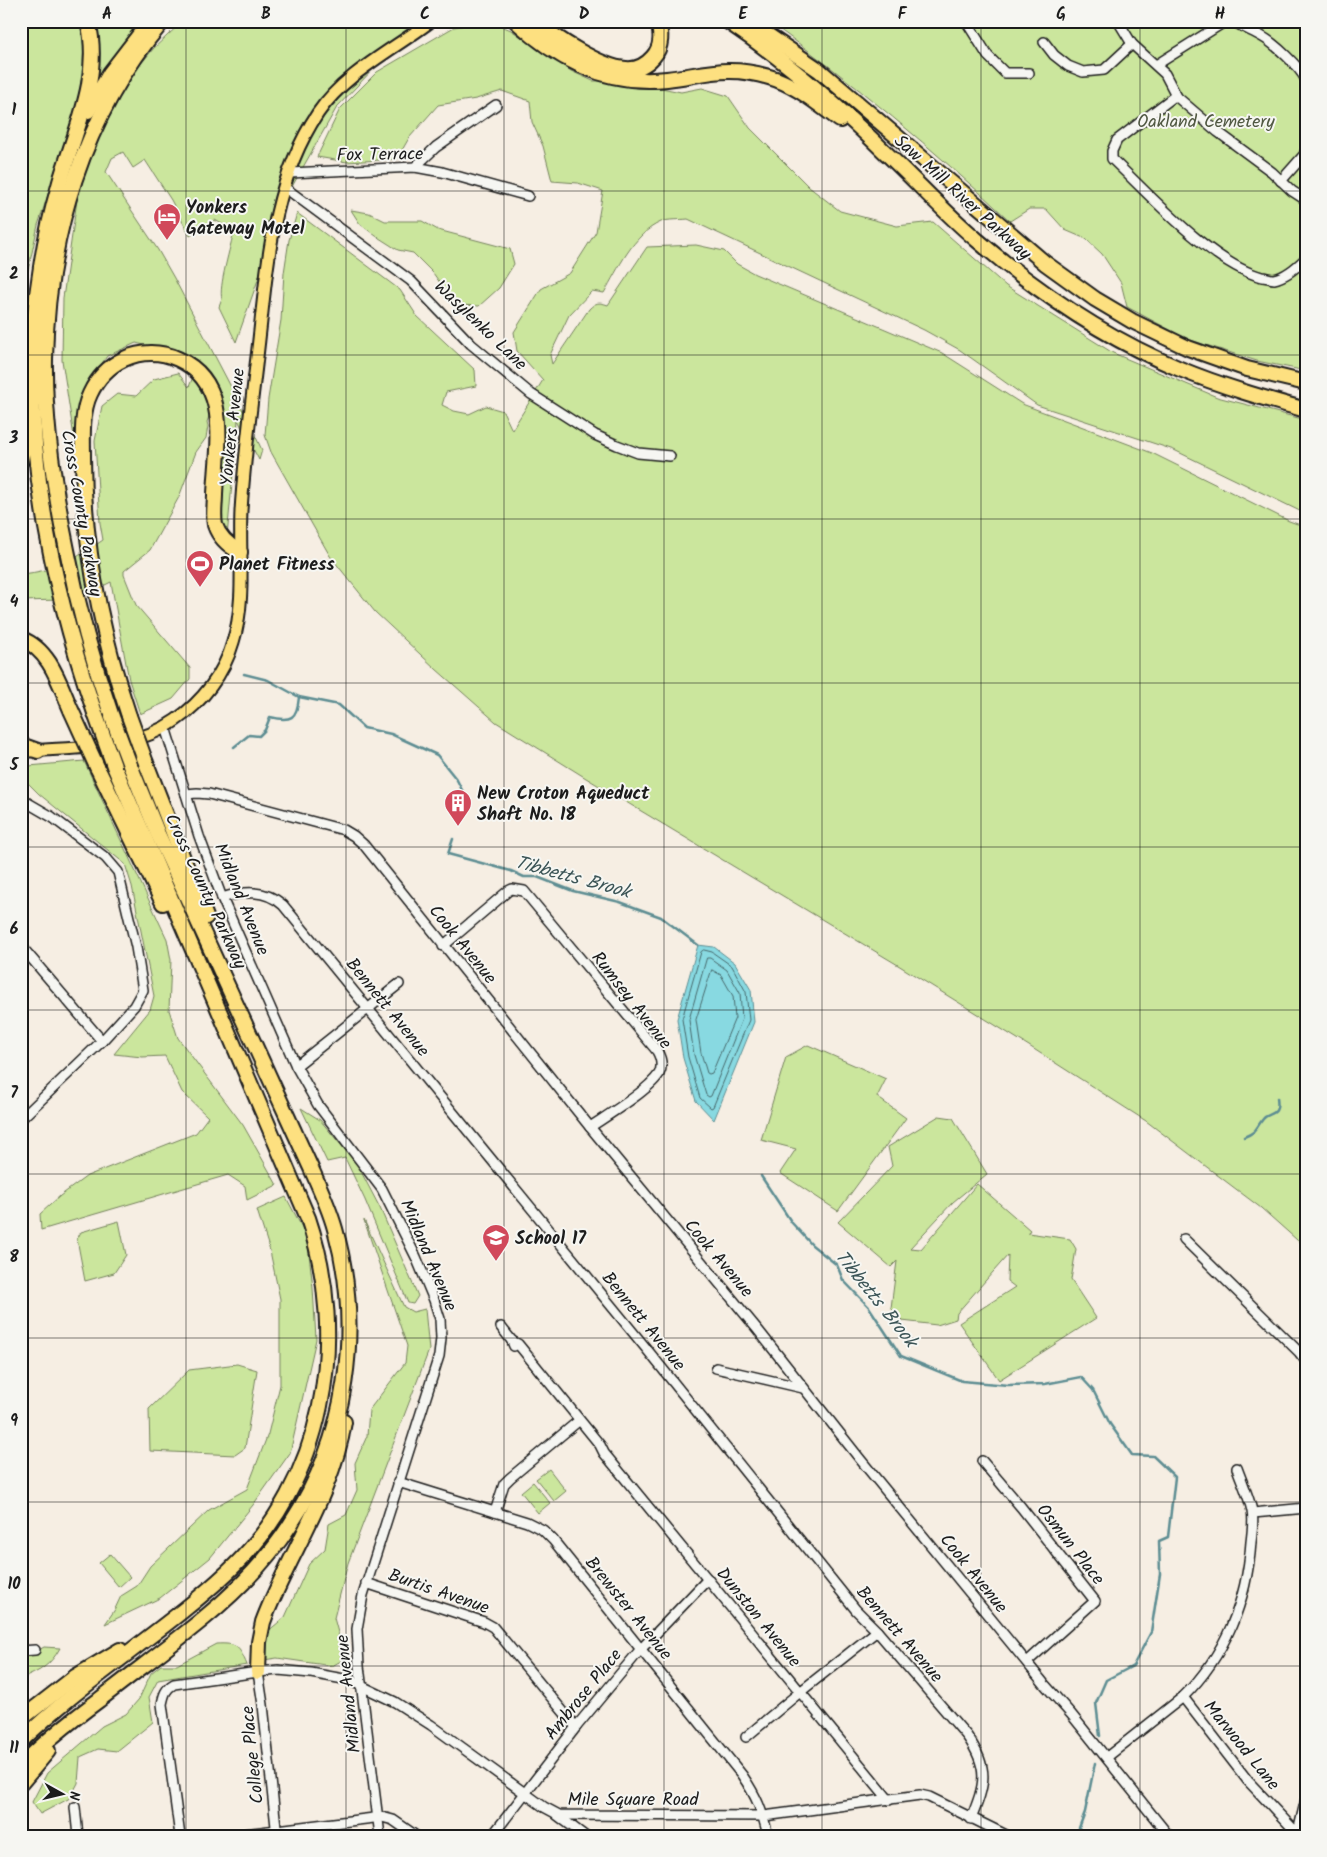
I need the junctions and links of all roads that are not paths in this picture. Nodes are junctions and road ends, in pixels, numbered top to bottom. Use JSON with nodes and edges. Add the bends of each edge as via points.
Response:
{"nodes":[{"id":1,"x":88,"y":21,"type":"edge"},
{"id":2,"x":150,"y":21,"type":"edge"},
{"id":3,"x":164,"y":21,"type":"edge"},
{"id":4,"x":170,"y":21,"type":"edge"},
{"id":5,"x":431,"y":21,"type":"edge"},
{"id":6,"x":516,"y":21,"type":"edge"},
{"id":7,"x":535,"y":21,"type":"edge"},
{"id":8,"x":657,"y":21,"type":"edge"},
{"id":9,"x":727,"y":21,"type":"edge"},
{"id":10,"x":747,"y":21,"type":"edge"},
{"id":11,"x":755,"y":21,"type":"edge"},
{"id":12,"x":966,"y":21,"type":"edge"},
{"id":13,"x":1118,"y":21,"type":"edge"},
{"id":14,"x":1226,"y":21,"type":"edge"},
{"id":15,"x":1233,"y":21,"type":"edge"},
{"id":16,"x":151,"y":36,"type":"junction"},
{"id":17,"x":776,"y":40,"type":"junction"},
{"id":18,"x":1044,"y":42,"type":"dead end"},
{"id":19,"x":1132,"y":44,"type":"junction"},
{"id":20,"x":1156,"y":65,"type":"junction"},
{"id":21,"x":1029,"y":73,"type":"dead end"},
{"id":22,"x":1306,"y":80,"type":"edge"},
{"id":23,"x":1176,"y":96,"type":"junction"},
{"id":24,"x":496,"y":105,"type":"dead end"},
{"id":25,"x":1306,"y":150,"type":"edge"},
{"id":26,"x":69,"y":152,"type":"junction"},
{"id":27,"x":885,"y":152,"type":"junction"},
{"id":28,"x":415,"y":167,"type":"junction"},
{"id":29,"x":290,"y":173,"type":"junction"},
{"id":30,"x":1281,"y":181,"type":"junction"},
{"id":31,"x":284,"y":187,"type":"junction"},
{"id":32,"x":528,"y":196,"type":"dead end"},
{"id":33,"x":1306,"y":200,"type":"edge"},
{"id":34,"x":1306,"y":258,"type":"edge"},
{"id":35,"x":1306,"y":383,"type":"edge"},
{"id":36,"x":32,"y":390,"type":"junction"},
{"id":37,"x":1306,"y":410,"type":"edge"},
{"id":38,"x":670,"y":456,"type":"dead end"},
{"id":39,"x":21,"y":460,"type":"edge"},
{"id":40,"x":240,"y":552,"type":"junction"},
{"id":41,"x":21,"y":639,"type":"edge"},
{"id":42,"x":165,"y":727,"type":"junction"},
{"id":43,"x":21,"y":745,"type":"edge"},
{"id":44,"x":38,"y":751,"type":"junction"},
{"id":45,"x":21,"y":752,"type":"edge"},
{"id":46,"x":186,"y":794,"type":"junction"},
{"id":47,"x":21,"y":799,"type":"edge"},
{"id":48,"x":222,"y":898,"type":"junction"},
{"id":49,"x":443,"y":946,"type":"junction"},
{"id":50,"x":22,"y":949,"type":"edge"},
{"id":51,"x":198,"y":962,"type":"junction"},
{"id":52,"x":399,"y":984,"type":"dead end"},
{"id":53,"x":232,"y":993,"type":"junction"},
{"id":54,"x":368,"y":1009,"type":"junction"},
{"id":55,"x":102,"y":1041,"type":"junction"},
{"id":56,"x":296,"y":1066,"type":"junction"},
{"id":57,"x":21,"y":1119,"type":"edge"},
{"id":58,"x":590,"y":1127,"type":"junction"},
{"id":59,"x":1184,"y":1239,"type":"dead end"},
{"id":60,"x":502,"y":1327,"type":"dead end"},
{"id":61,"x":512,"y":1341,"type":"junction"},
{"id":62,"x":1306,"y":1361,"type":"edge"},
{"id":63,"x":716,"y":1368,"type":"dead end"},
{"id":64,"x":344,"y":1382,"type":"junction"},
{"id":65,"x":804,"y":1388,"type":"junction"},
{"id":66,"x":576,"y":1423,"type":"junction"},
{"id":67,"x":604,"y":1453,"type":"junction"},
{"id":68,"x":982,"y":1461,"type":"dead end"},
{"id":69,"x":1237,"y":1468,"type":"dead end"},
{"id":70,"x":398,"y":1482,"type":"junction"},
{"id":71,"x":1306,"y":1508,"type":"edge"},
{"id":72,"x":495,"y":1512,"type":"junction"},
{"id":73,"x":1252,"y":1513,"type":"junction"},
{"id":74,"x":708,"y":1579,"type":"junction"},
{"id":75,"x":366,"y":1584,"type":"junction"},
{"id":76,"x":166,"y":1623,"type":"junction"},
{"id":77,"x":877,"y":1631,"type":"junction"},
{"id":78,"x":35,"y":1650,"type":"dead end"},
{"id":79,"x":640,"y":1650,"type":"junction"},
{"id":80,"x":21,"y":1651,"type":"edge"},
{"id":81,"x":1027,"y":1662,"type":"junction"},
{"id":82,"x":258,"y":1672,"type":"junction"},
{"id":83,"x":362,"y":1686,"type":"junction"},
{"id":84,"x":800,"y":1692,"type":"junction"},
{"id":85,"x":1183,"y":1697,"type":"junction"},
{"id":86,"x":99,"y":1699,"type":"junction"},
{"id":87,"x":21,"y":1719,"type":"edge"},
{"id":88,"x":576,"y":1727,"type":"junction"},
{"id":89,"x":746,"y":1737,"type":"dead end"},
{"id":90,"x":21,"y":1741,"type":"edge"},
{"id":91,"x":1107,"y":1757,"type":"junction"},
{"id":92,"x":21,"y":1766,"type":"edge"},
{"id":93,"x":21,"y":1783,"type":"edge"},
{"id":94,"x":524,"y":1793,"type":"junction"},
{"id":95,"x":1306,"y":1799,"type":"edge"},
{"id":96,"x":889,"y":1800,"type":"junction"},
{"id":97,"x":75,"y":1807,"type":"dead end"},
{"id":98,"x":554,"y":1813,"type":"junction"},
{"id":99,"x":764,"y":1816,"type":"junction"},
{"id":100,"x":378,"y":1817,"type":"junction"},
{"id":101,"x":971,"y":1819,"type":"junction"},
{"id":102,"x":276,"y":1832,"type":"edge"},
{"id":103,"x":1298,"y":1835,"type":"edge"},
{"id":104,"x":78,"y":1836,"type":"edge"},
{"id":105,"x":180,"y":1836,"type":"edge"},
{"id":106,"x":228,"y":1836,"type":"edge"},
{"id":107,"x":380,"y":1836,"type":"edge"},
{"id":108,"x":416,"y":1836,"type":"edge"},
{"id":109,"x":492,"y":1836,"type":"edge"},
{"id":110,"x":584,"y":1836,"type":"edge"},
{"id":111,"x":768,"y":1836,"type":"edge"},
{"id":112,"x":1008,"y":1836,"type":"edge"},
{"id":113,"x":1169,"y":1836,"type":"edge"}],
"edges":[{"from":1,"to":26,"type":"highway","via":[[92,43],[90,78]]},
{"from":2,"to":26,"type":"highway","via":[[110,73]]},
{"from":3,"to":16,"type":"highway","name":"Cross County Parkway"},
{"from":4,"to":16,"type":"highway"},
{"from":5,"to":29,"type":"main road","name":"Yonkers Avenue","via":[[357,74],[328,100],[311,124]]},
{"from":6,"to":27,"type":"highway","via":[[558,55],[607,75],[656,80],[728,70],[771,77],[797,89]]},
{"from":7,"to":8,"type":"highway","via":[[586,55],[626,69],[643,65],[655,55],[660,40]]},
{"from":9,"to":27,"type":"highway","name":"Saw Mill River Parkway","via":[[808,82]]},
{"from":10,"to":17,"type":"highway","name":"Saw Mill River Parkway"},
{"from":11,"to":17,"type":"highway"},
{"from":12,"to":21,"type":"street","via":[[988,56],[1005,73]]},
{"from":13,"to":19,"type":"street"},
{"from":14,"to":20,"type":"street"},
{"from":15,"to":22,"type":"street","via":[[1263,37],[1285,55]]},
{"from":16,"to":53,"type":"highway","name":"Cross County Parkway","bridge":true,"via":[[134,58],[94,128],[64,214],[50,293],[46,343],[47,410],[62,528],[84,626],[112,717],[158,834]]},
{"from":17,"to":35,"type":"highway","name":"Saw Mill River Parkway","via":[[865,108],[1045,263],[1095,299],[1188,348],[1247,369]]},
{"from":18,"to":19,"type":"street","via":[[1068,66],[1083,72],[1104,70]]},
{"from":19,"to":20,"type":"street"},
{"from":20,"to":23,"type":"street","via":[[1165,74]]},
{"from":23,"to":30,"type":"street"},
{"from":23,"to":34,"type":"street","via":[[1117,140],[1112,159],[1196,238],[1224,259],[1252,274],[1273,279],[1284,275]]},
{"from":24,"to":28,"type":"street","via":[[436,147]]},
{"from":25,"to":30,"type":"street"},
{"from":26,"to":36,"type":"highway","name":"Cross County Parkway","via":[[41,266]]},
{"from":27,"to":37,"type":"highway","name":"Saw Mill River Parkway","via":[[998,258],[1085,320],[1179,369]]},
{"from":28,"to":29,"type":"street","name":"Fox Terrace"},
{"from":28,"to":32,"type":"street","name":"Fox Terrace"},
{"from":29,"to":31,"type":"main road","name":"Yonkers Avenue"},
{"from":30,"to":33,"type":"street"},
{"from":31,"to":38,"type":"street","name":"Wasylenko Lane","via":[[411,281],[471,344],[531,394],[590,432],[617,445],[638,453]]},
{"from":31,"to":40,"type":"main road","name":"Yonkers Avenue","via":[[270,249],[244,475]]},
{"from":36,"to":39,"type":"highway"},
{"from":36,"to":51,"type":"highway","name":"Cross County Parkway","bridge":true,"via":[[38,468],[52,553],[70,629],[114,766]]},
{"from":40,"to":42,"type":"main road","name":"Yonkers Avenue","via":[[237,625],[227,659],[199,700]]},
{"from":40,"to":53,"type":"highway","bridge":true,"via":[[226,542],[215,524],[218,415],[207,382],[192,367],[165,354],[137,355],[113,365],[94,386],[86,404],[83,428],[88,546],[97,600],[129,716],[212,932]]},
{"from":41,"to":51,"type":"highway","bridge":true,"via":[[32,644],[46,659],[162,901]]},
{"from":42,"to":44,"type":"main road","name":"Yonkers Avenue","via":[[120,743]]},
{"from":42,"to":46,"type":"street","name":"Midland Avenue"},
{"from":43,"to":44,"type":"highway"},
{"from":44,"to":45,"type":"main road","name":"Yonkers Avenue"},
{"from":46,"to":48,"type":"street","name":"Midland Avenue"},
{"from":46,"to":49,"type":"street","name":"Cook Avenue","via":[[209,794],[344,830],[364,846]]},
{"from":47,"to":55,"type":"street","via":[[52,817],[106,858],[118,872],[143,990],[134,1006]]},
{"from":48,"to":54,"type":"street","name":"Bennett Avenue","via":[[256,892],[278,901]]},
{"from":48,"to":56,"type":"street","name":"Midland Avenue"},
{"from":49,"to":58,"type":"street","name":"Cook Avenue"},
{"from":49,"to":58,"type":"street","name":"Rumsey Avenue","via":[[512,889],[524,891],[660,1057],[659,1073],[649,1084]]},
{"from":50,"to":55,"type":"street"},
{"from":51,"to":76,"type":"highway","name":"Cross County Parkway","via":[[313,1233],[326,1293],[327,1354],[314,1434],[283,1504],[240,1560]]},
{"from":52,"to":54,"type":"street"},
{"from":53,"to":64,"type":"highway","name":"Cross County Parkway","via":[[335,1228],[348,1301],[349,1335]]},
{"from":54,"to":56,"type":"street"},
{"from":54,"to":77,"type":"street","name":"Bennett Avenue","via":[[856,1610]]},
{"from":55,"to":57,"type":"street"},
{"from":56,"to":70,"type":"street","name":"Midland Avenue","via":[[318,1105],[382,1189],[412,1249],[440,1319],[442,1338],[439,1356]]},
{"from":58,"to":65,"type":"street","name":"Cook Avenue"},
{"from":59,"to":62,"type":"street"},
{"from":60,"to":61,"type":"street","name":"Dunston Avenue"},
{"from":61,"to":66,"type":"street","name":"Dunston Avenue"},
{"from":61,"to":67,"type":"street","name":"Dunston Avenue","via":[[518,1344]]},
{"from":63,"to":65,"type":"street"},
{"from":64,"to":82,"type":"highway","via":[[345,1413],[339,1446],[320,1498],[265,1617],[259,1642]]},
{"from":64,"to":86,"type":"highway","name":"Cross County Parkway","via":[[333,1434],[319,1470],[298,1514],[275,1546],[204,1618]]},
{"from":65,"to":81,"type":"street","name":"Cook Avenue"},
{"from":66,"to":67,"type":"street","name":"Dunston Avenue"},
{"from":66,"to":72,"type":"street","via":[[504,1484]]},
{"from":67,"to":74,"type":"street","name":"Dunston Avenue"},
{"from":68,"to":81,"type":"street","name":"Osmun Place","via":[[1095,1601]]},
{"from":69,"to":73,"type":"street"},
{"from":70,"to":72,"type":"street","name":"Brewster Avenue"},
{"from":70,"to":75,"type":"street","name":"Midland Avenue"},
{"from":71,"to":73,"type":"street"},
{"from":72,"to":79,"type":"street","name":"Brewster Avenue","via":[[537,1526],[548,1535]]},
{"from":73,"to":85,"type":"street","via":[[1249,1566],[1230,1633],[1209,1667]]},
{"from":74,"to":79,"type":"street","name":"Ambrose Place"},
{"from":74,"to":84,"type":"street","name":"Dunston Avenue"},
{"from":75,"to":83,"type":"street","name":"Midland Avenue","via":[[357,1629]]},
{"from":75,"to":88,"type":"street","name":"Burtis Avenue","via":[[494,1627]]},
{"from":76,"to":87,"type":"highway","via":[[75,1677]]},
{"from":76,"to":90,"type":"highway","via":[[55,1710]]},
{"from":77,"to":84,"type":"street"},
{"from":77,"to":101,"type":"street","name":"Bennett Avenue","via":[[977,1751],[984,1782]]},
{"from":78,"to":80,"type":"street"},
{"from":79,"to":88,"type":"street","name":"Ambrose Place"},
{"from":79,"to":99,"type":"street","name":"Brewster Avenue","via":[[742,1775],[757,1797]]},
{"from":81,"to":91,"type":"street","name":"Cook Avenue"},
{"from":82,"to":83,"type":"street","name":"Mile Square Road","via":[[290,1670],[349,1680]]},
{"from":82,"to":102,"type":"street","name":"College Place"},
{"from":82,"to":105,"type":"street","name":"Mile Square Road","via":[[174,1684],[164,1693],[162,1704]]},
{"from":83,"to":94,"type":"street","name":"Mile Square Road","via":[[431,1725]]},
{"from":83,"to":100,"type":"street","name":"Midland Avenue"},
{"from":84,"to":89,"type":"street"},
{"from":84,"to":96,"type":"street","name":"Dunston Avenue"},
{"from":85,"to":91,"type":"street"},
{"from":85,"to":103,"type":"street","name":"Marwood Lane","via":[[1248,1781]]},
{"from":86,"to":92,"type":"highway","via":[[53,1735]]},
{"from":86,"to":93,"type":"highway"},
{"from":88,"to":94,"type":"street","name":"Ambrose Place"},
{"from":91,"to":113,"type":"street","name":"Cook Avenue"},
{"from":94,"to":98,"type":"street","name":"Mile Square Road"},
{"from":94,"to":109,"type":"street","name":"Ambrose Place"},
{"from":95,"to":103,"type":"street"},
{"from":96,"to":99,"type":"street","name":"Mile Square Road"},
{"from":96,"to":101,"type":"street","name":"Mile Square Road","via":[[906,1796],[929,1797]]},
{"from":97,"to":104,"type":"street"},
{"from":98,"to":99,"type":"street","name":"Mile Square Road"},
{"from":98,"to":110,"type":"street"},
{"from":99,"to":111,"type":"street","name":"Brewster Avenue"},
{"from":100,"to":102,"type":"street"},
{"from":100,"to":107,"type":"street","name":"Midland Avenue"},
{"from":100,"to":108,"type":"street","via":[[393,1820]]},
{"from":101,"to":112,"type":"street","name":"Mile Square Road"},
{"from":102,"to":106,"type":"street"}]}
